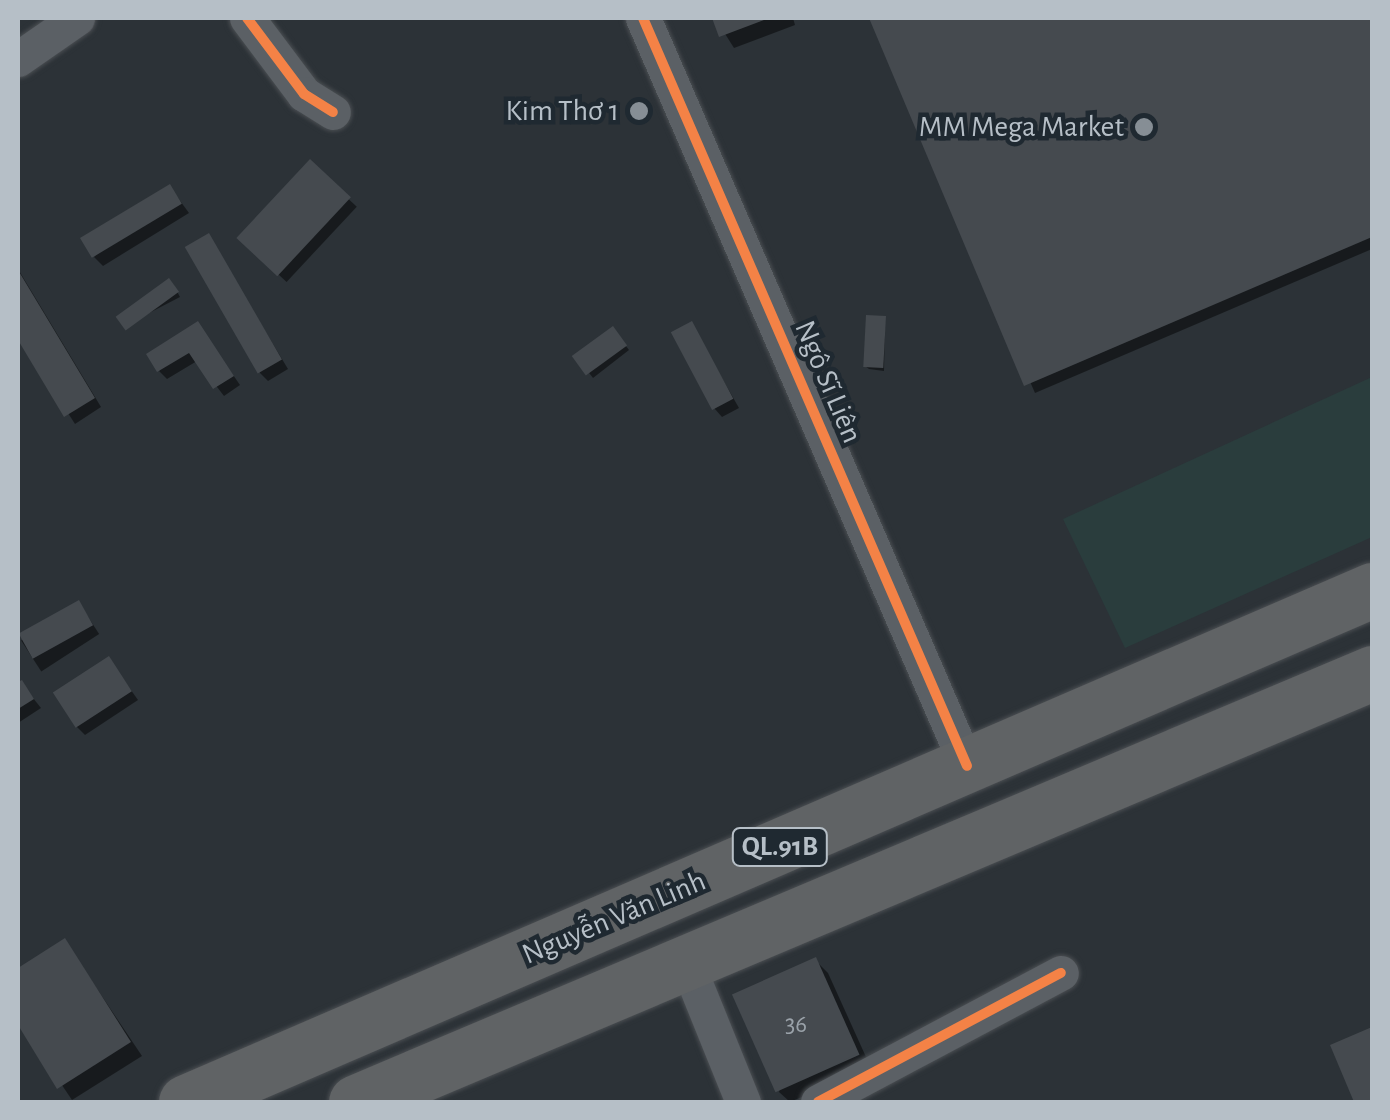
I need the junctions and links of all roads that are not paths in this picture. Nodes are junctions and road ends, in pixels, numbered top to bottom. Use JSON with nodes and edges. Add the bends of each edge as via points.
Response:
{"nodes":[{"id":1,"x":77,"y":18,"type":"edge"},
{"id":2,"x":247,"y":18,"type":"edge"},
{"id":3,"x":643,"y":18,"type":"edge"},
{"id":4,"x":18,"y":58,"type":"edge"},
{"id":5,"x":333,"y":112,"type":"dead end"},
{"id":6,"x":1372,"y":590,"type":"edge"},
{"id":7,"x":1372,"y":673,"type":"edge"},
{"id":8,"x":967,"y":766,"type":"junction"},
{"id":9,"x":997,"y":834,"type":"junction"},
{"id":10,"x":688,"y":966,"type":"junction"},
{"id":11,"x":1060,"y":973,"type":"dead end"},
{"id":12,"x":186,"y":1102,"type":"edge"},
{"id":13,"x":356,"y":1102,"type":"edge"},
{"id":14,"x":743,"y":1102,"type":"edge"},
{"id":15,"x":818,"y":1102,"type":"edge"}],
"edges":[{"from":1,"to":4,"type":"street"},
{"from":2,"to":5,"type":"street","via":[[304,94]]},
{"from":3,"to":8,"type":"street","name":"Ngô Sĩ Liên"},
{"from":6,"to":8,"type":"highway","name":"Nguyễn Văn Linh","number":"QL.91B"},
{"from":7,"to":9,"type":"highway","number":"QL.91B"},
{"from":8,"to":9,"type":"highway"},
{"from":8,"to":12,"type":"highway","name":"Nguyễn Văn Linh","number":"QL.91B"},
{"from":9,"to":10,"type":"highway","number":"QL.91B"},
{"from":10,"to":13,"type":"highway","number":"QL.91B"},
{"from":10,"to":14,"type":"street"},
{"from":11,"to":15,"type":"street"}]}
